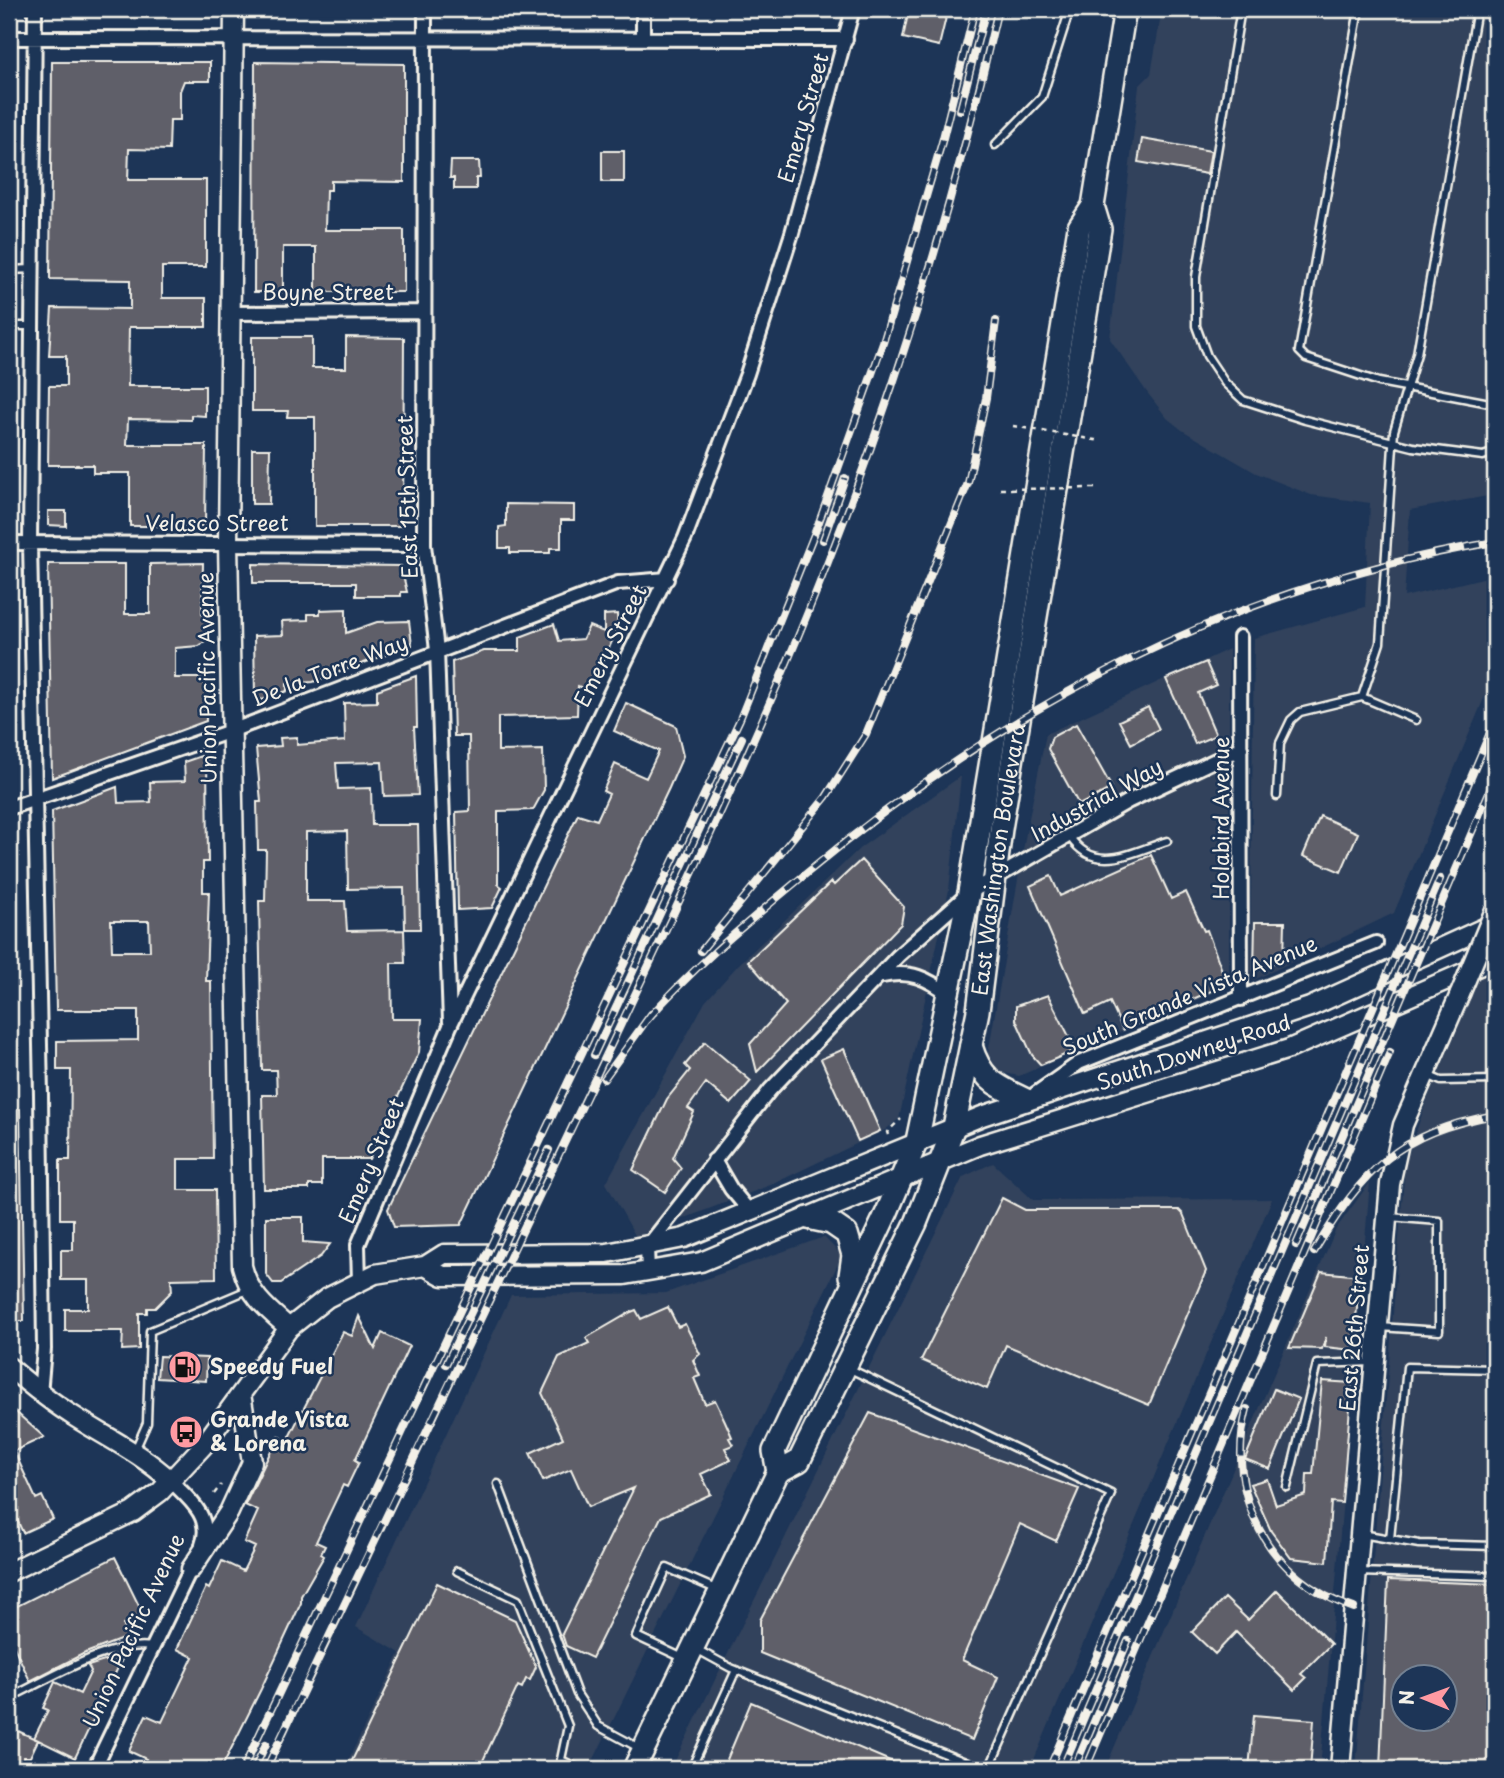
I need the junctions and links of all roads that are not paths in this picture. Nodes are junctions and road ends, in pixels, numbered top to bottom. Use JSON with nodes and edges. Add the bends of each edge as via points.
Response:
{"nodes":[{"id":1,"x":35,"y":9,"type":"edge"},
{"id":2,"x":234,"y":9,"type":"edge"},
{"id":3,"x":425,"y":9,"type":"edge"},
{"id":4,"x":643,"y":9,"type":"edge"},
{"id":5,"x":853,"y":9,"type":"edge"},
{"id":6,"x":1070,"y":9,"type":"edge"},
{"id":7,"x":1125,"y":9,"type":"edge"},
{"id":8,"x":1241,"y":9,"type":"edge"},
{"id":9,"x":1359,"y":9,"type":"edge"},
{"id":10,"x":1477,"y":9,"type":"edge"},
{"id":11,"x":9,"y":38,"type":"edge"},
{"id":12,"x":425,"y":38,"type":"junction"},
{"id":13,"x":643,"y":38,"type":"junction"},
{"id":14,"x":35,"y":39,"type":"junction"},
{"id":15,"x":846,"y":39,"type":"junction"},
{"id":16,"x":234,"y":40,"type":"junction"},
{"id":17,"x":995,"y":145,"type":"dead end"},
{"id":18,"x":1093,"y":206,"type":"junction"},
{"id":19,"x":9,"y":270,"type":"edge"},
{"id":20,"x":33,"y":270,"type":"junction"},
{"id":21,"x":424,"y":312,"type":"junction"},
{"id":22,"x":232,"y":313,"type":"junction"},
{"id":23,"x":9,"y":326,"type":"edge"},
{"id":24,"x":32,"y":326,"type":"junction"},
{"id":25,"x":1407,"y":388,"type":"junction"},
{"id":26,"x":1495,"y":404,"type":"edge"},
{"id":27,"x":1393,"y":442,"type":"junction"},
{"id":28,"x":1495,"y":452,"type":"edge"},
{"id":29,"x":9,"y":543,"type":"edge"},
{"id":30,"x":30,"y":543,"type":"junction"},
{"id":31,"x":228,"y":543,"type":"junction"},
{"id":32,"x":424,"y":545,"type":"junction"},
{"id":33,"x":667,"y":579,"type":"junction"},
{"id":34,"x":1240,"y":637,"type":"dead end"},
{"id":35,"x":437,"y":650,"type":"junction"},
{"id":36,"x":1362,"y":697,"type":"junction"},
{"id":37,"x":1416,"y":720,"type":"dead end"},
{"id":38,"x":231,"y":731,"type":"junction"},
{"id":39,"x":1241,"y":748,"type":"junction"},
{"id":40,"x":1277,"y":796,"type":"dead end"},
{"id":41,"x":35,"y":798,"type":"junction"},
{"id":42,"x":9,"y":808,"type":"edge"},
{"id":43,"x":1070,"y":837,"type":"junction"},
{"id":44,"x":1167,"y":841,"type":"dead end"},
{"id":45,"x":994,"y":880,"type":"junction"},
{"id":46,"x":969,"y":893,"type":"junction"},
{"id":47,"x":1495,"y":910,"type":"edge"},
{"id":48,"x":1495,"y":923,"type":"edge"},
{"id":49,"x":1376,"y":943,"type":"dead end"},
{"id":50,"x":1495,"y":959,"type":"edge"},
{"id":51,"x":882,"y":976,"type":"junction"},
{"id":52,"x":950,"y":995,"type":"junction"},
{"id":53,"x":1241,"y":999,"type":"junction"},
{"id":54,"x":450,"y":1026,"type":"junction"},
{"id":55,"x":971,"y":1045,"type":"junction"},
{"id":56,"x":1425,"y":1074,"type":"junction"},
{"id":57,"x":1495,"y":1080,"type":"edge"},
{"id":58,"x":1026,"y":1100,"type":"junction"},
{"id":59,"x":954,"y":1127,"type":"junction"},
{"id":60,"x":917,"y":1141,"type":"junction"},
{"id":61,"x":714,"y":1160,"type":"junction"},
{"id":62,"x":942,"y":1161,"type":"junction"},
{"id":63,"x":902,"y":1177,"type":"junction"},
{"id":64,"x":751,"y":1213,"type":"junction"},
{"id":65,"x":1387,"y":1217,"type":"junction"},
{"id":66,"x":808,"y":1218,"type":"junction"},
{"id":67,"x":647,"y":1247,"type":"junction"},
{"id":68,"x":425,"y":1266,"type":"junction"},
{"id":69,"x":648,"y":1272,"type":"junction"},
{"id":70,"x":359,"y":1280,"type":"junction"},
{"id":71,"x":250,"y":1289,"type":"junction"},
{"id":72,"x":847,"y":1296,"type":"junction"},
{"id":73,"x":1378,"y":1326,"type":"junction"},
{"id":74,"x":289,"y":1328,"type":"junction"},
{"id":75,"x":1375,"y":1362,"type":"junction"},
{"id":76,"x":9,"y":1367,"type":"edge"},
{"id":77,"x":845,"y":1367,"type":"junction"},
{"id":78,"x":1495,"y":1369,"type":"edge"},
{"id":79,"x":40,"y":1394,"type":"junction"},
{"id":80,"x":241,"y":1394,"type":"junction"},
{"id":81,"x":134,"y":1452,"type":"junction"},
{"id":82,"x":778,"y":1472,"type":"junction"},
{"id":83,"x":171,"y":1481,"type":"junction"},
{"id":84,"x":498,"y":1484,"type":"dead end"},
{"id":85,"x":1287,"y":1487,"type":"dead end"},
{"id":86,"x":1360,"y":1534,"type":"junction"},
{"id":87,"x":1390,"y":1539,"type":"junction"},
{"id":88,"x":1495,"y":1546,"type":"edge"},
{"id":89,"x":191,"y":1569,"type":"junction"},
{"id":90,"x":457,"y":1571,"type":"dead end"},
{"id":91,"x":9,"y":1572,"type":"edge"},
{"id":92,"x":1357,"y":1572,"type":"junction"},
{"id":93,"x":1495,"y":1576,"type":"edge"},
{"id":94,"x":720,"y":1590,"type":"junction"},
{"id":95,"x":152,"y":1647,"type":"junction"},
{"id":96,"x":690,"y":1654,"type":"junction"},
{"id":97,"x":736,"y":1670,"type":"junction"},
{"id":98,"x":9,"y":1698,"type":"edge"},
{"id":99,"x":638,"y":1760,"type":"edge"},
{"id":100,"x":563,"y":1761,"type":"junction"},
{"id":101,"x":94,"y":1769,"type":"edge"},
{"id":102,"x":559,"y":1769,"type":"edge"},
{"id":103,"x":580,"y":1769,"type":"edge"},
{"id":104,"x":691,"y":1769,"type":"edge"},
{"id":105,"x":983,"y":1769,"type":"edge"},
{"id":106,"x":989,"y":1769,"type":"edge"},
{"id":107,"x":1340,"y":1769,"type":"edge"}],
"edges":[{"from":1,"to":14,"type":"street"},
{"from":2,"to":16,"type":"main road","name":"Union Pacific Avenue"},
{"from":3,"to":12,"type":"street","name":"East 15th Street"},
{"from":4,"to":13,"type":"street"},
{"from":5,"to":15,"type":"street","name":"Emery Street"},
{"from":6,"to":17,"type":"lane","via":[[1042,97]]},
{"from":7,"to":18,"type":"main road","name":"East Washington Boulevard"},
{"from":8,"to":27,"type":"lane","via":[[1196,277],[1196,326],[1224,383],[1243,400]]},
{"from":9,"to":25,"type":"lane","via":[[1299,348],[1306,358]]},
{"from":10,"to":25,"type":"lane","via":[[1417,354]]},
{"from":11,"to":14,"type":"street"},
{"from":12,"to":13,"type":"street"},
{"from":12,"to":16,"type":"street"},
{"from":12,"to":21,"type":"street","name":"East 15th Street"},
{"from":13,"to":15,"type":"street"},
{"from":14,"to":16,"type":"street"},
{"from":14,"to":20,"type":"street"},
{"from":15,"to":33,"type":"street","name":"Emery Street","via":[[747,374]]},
{"from":16,"to":22,"type":"main road","name":"Union Pacific Avenue"},
{"from":18,"to":45,"type":"main road","name":"East Washington Boulevard","via":[[1100,229]]},
{"from":18,"to":46,"type":"main road","name":"East Washington Boulevard","via":[[1079,226]]},
{"from":19,"to":20,"type":"lane"},
{"from":20,"to":24,"type":"street"},
{"from":21,"to":22,"type":"street","name":"Boyne Street"},
{"from":21,"to":32,"type":"street","name":"East 15th Street"},
{"from":22,"to":31,"type":"main road","name":"Union Pacific Avenue"},
{"from":23,"to":24,"type":"lane"},
{"from":24,"to":30,"type":"street"},
{"from":25,"to":26,"type":"lane"},
{"from":25,"to":27,"type":"lane"},
{"from":27,"to":28,"type":"lane","via":[[1483,456]]},
{"from":27,"to":36,"type":"lane","via":[[1380,643]]},
{"from":29,"to":30,"type":"street","name":"Velasco Street"},
{"from":30,"to":31,"type":"street","name":"Velasco Street"},
{"from":30,"to":41,"type":"street"},
{"from":31,"to":32,"type":"street","name":"Velasco Street"},
{"from":31,"to":38,"type":"main road","name":"Union Pacific Avenue"},
{"from":32,"to":35,"type":"street","name":"East 15th Street"},
{"from":33,"to":35,"type":"street","name":"De la Torre Way","via":[[618,583]]},
{"from":33,"to":54,"type":"street","name":"Emery Street"},
{"from":34,"to":39,"type":"street","name":"Holabird Avenue"},
{"from":35,"to":38,"type":"street","name":"De la Torre Way"},
{"from":35,"to":54,"type":"street","name":"East 15th Street"},
{"from":36,"to":37,"type":"lane"},
{"from":36,"to":40,"type":"lane","via":[[1300,712],[1291,720],[1278,755]]},
{"from":38,"to":41,"type":"street","name":"De la Torre Way"},
{"from":38,"to":71,"type":"main road","name":"Union Pacific Avenue","via":[[242,1266]]},
{"from":39,"to":43,"type":"street","name":"Industrial Way","via":[[1129,801]]},
{"from":39,"to":53,"type":"street","name":"Holabird Avenue"},
{"from":41,"to":42,"type":"street","name":"De la Torre Way"},
{"from":41,"to":79,"type":"street","via":[[44,1336]]},
{"from":43,"to":44,"type":"lane","via":[[1079,850],[1100,859]]},
{"from":43,"to":45,"type":"street","name":"Industrial Way"},
{"from":45,"to":46,"type":"street","name":"Industrial Way"},
{"from":45,"to":55,"type":"main road","name":"East Washington Boulevard"},
{"from":46,"to":51,"type":"street","name":"Industrial Way"},
{"from":46,"to":52,"type":"main road","name":"East Washington Boulevard"},
{"from":47,"to":56,"type":"main road","name":"East 26th Street","bridge":true},
{"from":48,"to":58,"type":"main road","name":"South Downey Road","via":[[1311,1007]]},
{"from":49,"to":53,"type":"street","name":"South Grande Vista Avenue"},
{"from":50,"to":62,"type":"main road","name":"South Downey Road","via":[[1289,1049],[1073,1115]]},
{"from":51,"to":52,"type":"street","via":[[912,973]]},
{"from":51,"to":61,"type":"street","name":"Industrial Way","via":[[837,1017]]},
{"from":52,"to":60,"type":"main road","name":"East Washington Boulevard"},
{"from":53,"to":58,"type":"street","name":"South Grande Vista Avenue","via":[[1079,1063]]},
{"from":54,"to":70,"type":"street","name":"Emery Street","via":[[358,1245]]},
{"from":55,"to":58,"type":"main road","via":[[988,1080]]},
{"from":55,"to":59,"type":"main road","name":"East Washington Boulevard"},
{"from":56,"to":57,"type":"lane","via":[[1440,1081]]},
{"from":56,"to":65,"type":"main road","name":"East 26th Street","via":[[1395,1151]]},
{"from":58,"to":59,"type":"main road","name":"South Downey Road"},
{"from":59,"to":60,"type":"main road","name":"South Downey Road"},
{"from":59,"to":62,"type":"main road","name":"East Washington Boulevard"},
{"from":60,"to":63,"type":"main road","name":"East Washington Boulevard"},
{"from":60,"to":64,"type":"main road"},
{"from":61,"to":64,"type":"street"},
{"from":61,"to":67,"type":"street","name":"Industrial Way"},
{"from":62,"to":63,"type":"main road","name":"South Downey Road"},
{"from":62,"to":77,"type":"main road","name":"East Washington Boulevard"},
{"from":63,"to":66,"type":"main road"},
{"from":63,"to":72,"type":"main road","name":"East Washington Boulevard"},
{"from":64,"to":67,"type":"main road"},
{"from":65,"to":73,"type":"main road","name":"East 26th Street"},
{"from":65,"to":73,"type":"lane","via":[[1439,1221],[1438,1331]]},
{"from":66,"to":69,"type":"main road","via":[[701,1262]]},
{"from":66,"to":72,"type":"main road","via":[[831,1223],[848,1234],[853,1255]]},
{"from":67,"to":68,"type":"main road","via":[[607,1253],[444,1254]]},
{"from":67,"to":69,"type":"street"},
{"from":68,"to":69,"type":"main road","via":[[443,1276]]},
{"from":68,"to":70,"type":"main road"},
{"from":70,"to":74,"type":"main road"},
{"from":71,"to":74,"type":"main road","name":"Union Pacific Avenue"},
{"from":71,"to":81,"type":"lane","via":[[150,1331],[147,1423]]},
{"from":72,"to":82,"type":"main road","name":"East Washington Boulevard","via":[[774,1451]]},
{"from":73,"to":75,"type":"main road","name":"East 26th Street"},
{"from":74,"to":80,"type":"main road"},
{"from":75,"to":85,"type":"lane","via":[[1317,1364]]},
{"from":75,"to":86,"type":"main road","name":"East 26th Street"},
{"from":76,"to":79,"type":"main road"},
{"from":77,"to":82,"type":"main road","name":"East Washington Boulevard","via":[[799,1461]]},
{"from":77,"to":106,"type":"lane","via":[[1111,1494]]},
{"from":78,"to":87,"type":"lane","via":[[1411,1366],[1405,1371]]},
{"from":79,"to":81,"type":"main road"},
{"from":80,"to":83,"type":"main road"},
{"from":80,"to":89,"type":"main road","via":[[252,1462],[229,1512]]},
{"from":81,"to":83,"type":"main road"},
{"from":82,"to":94,"type":"main road","name":"East Washington Boulevard"},
{"from":83,"to":89,"type":"street","name":"Union Pacific Avenue","via":[[206,1525]]},
{"from":83,"to":91,"type":"main road","via":[[133,1512]]},
{"from":84,"to":99,"type":"lane","via":[[577,1694],[598,1726]]},
{"from":86,"to":87,"type":"lane"},
{"from":86,"to":92,"type":"main road","name":"East 26th Street"},
{"from":87,"to":88,"type":"lane"},
{"from":89,"to":95,"type":"street","name":"Union Pacific Avenue"},
{"from":90,"to":100,"type":"lane","via":[[518,1600],[568,1726]]},
{"from":92,"to":93,"type":"lane"},
{"from":92,"to":107,"type":"main road","name":"East 26th Street"},
{"from":94,"to":96,"type":"main road","name":"East Washington Boulevard"},
{"from":94,"to":96,"type":"lane","via":[[667,1568],[636,1636]]},
{"from":95,"to":98,"type":"lane","via":[[139,1644],[115,1649]]},
{"from":95,"to":101,"type":"street","name":"Union Pacific Avenue"},
{"from":96,"to":97,"type":"lane"},
{"from":96,"to":99,"type":"main road","name":"East Washington Boulevard"},
{"from":97,"to":104,"type":"lane"},
{"from":97,"to":105,"type":"lane"},
{"from":100,"to":102,"type":"lane"},
{"from":100,"to":103,"type":"lane"}]}
